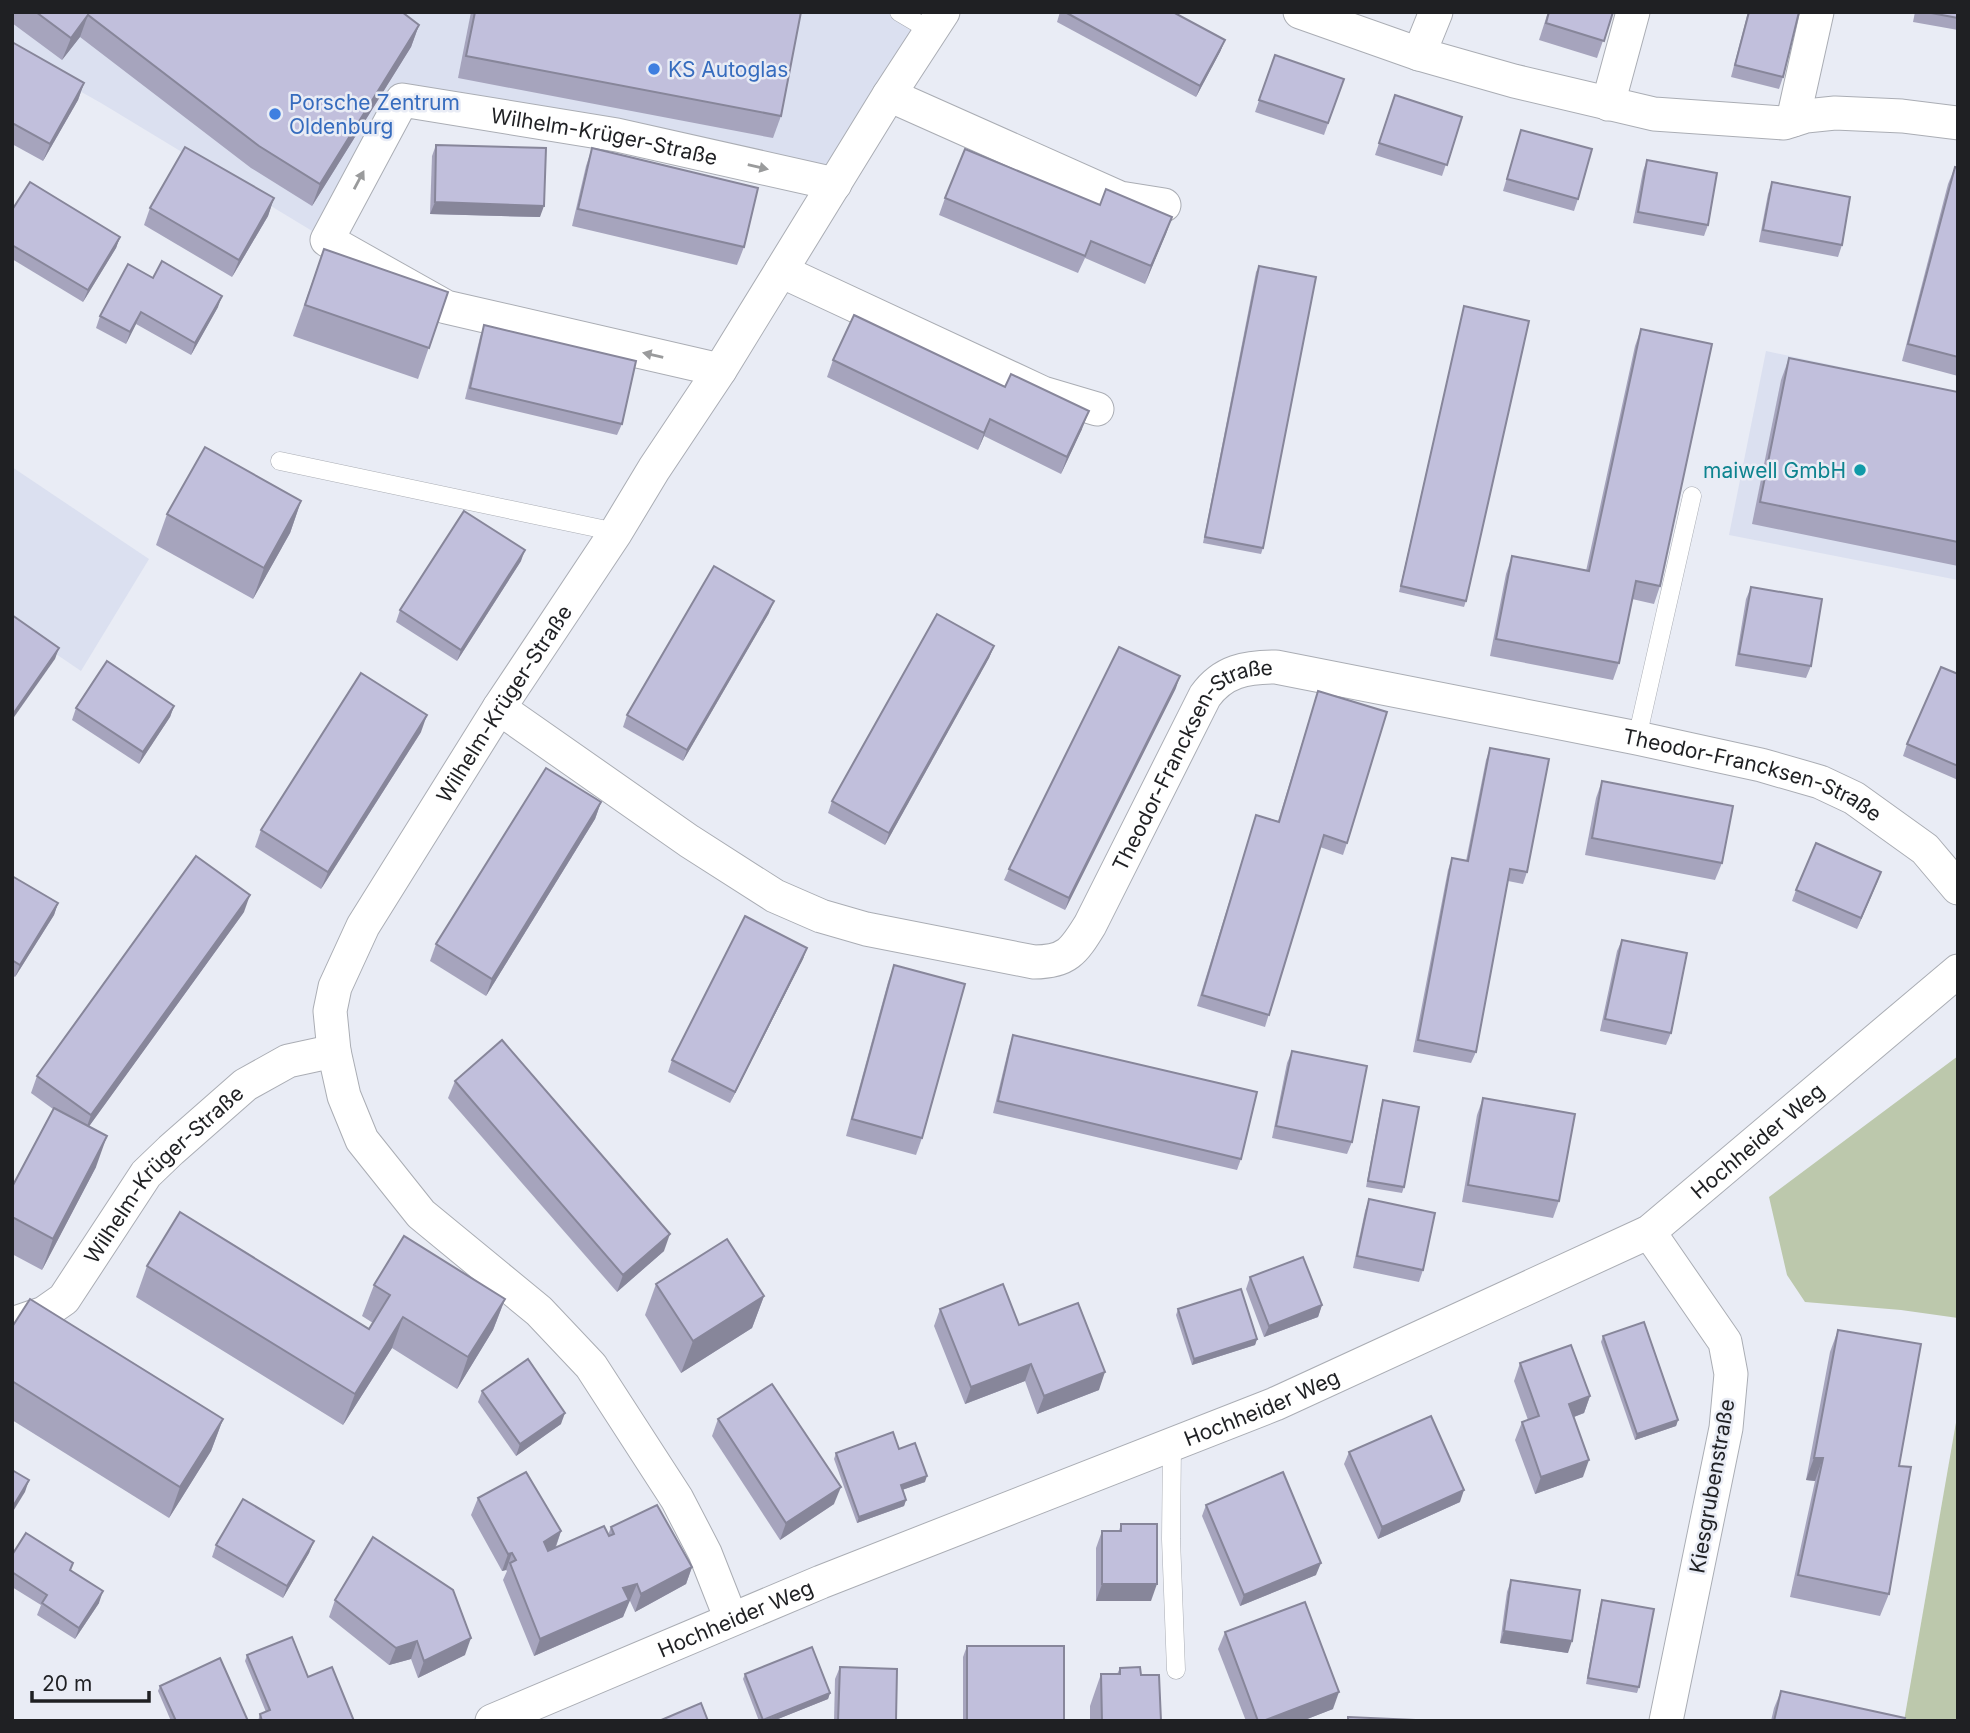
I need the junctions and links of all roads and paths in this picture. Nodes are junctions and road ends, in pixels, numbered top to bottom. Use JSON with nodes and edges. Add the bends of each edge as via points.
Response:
{"nodes":[{"id":1,"x":899,"y":12,"type":"edge"},
{"id":2,"x":1300,"y":12,"type":"edge"},
{"id":3,"x":1436,"y":12,"type":"edge"},
{"id":4,"x":1633,"y":12,"type":"edge"},
{"id":5,"x":1817,"y":12,"type":"edge"},
{"id":6,"x":937,"y":21,"type":"edge"},
{"id":7,"x":1419,"y":54,"type":"junction"},
{"id":8,"x":890,"y":95,"type":"junction"},
{"id":9,"x":1608,"y":104,"type":"junction"},
{"id":10,"x":1793,"y":120,"type":"junction"},
{"id":11,"x":1958,"y":123,"type":"edge"},
{"id":12,"x":835,"y":184,"type":"junction"},
{"id":13,"x":1164,"y":205,"type":"dead end"},
{"id":14,"x":781,"y":271,"type":"junction"},
{"id":15,"x":720,"y":370,"type":"junction"},
{"id":16,"x":1097,"y":409,"type":"dead end"},
{"id":17,"x":280,"y":461,"type":"dead end"},
{"id":18,"x":1692,"y":496,"type":"dead end"},
{"id":19,"x":616,"y":532,"type":"junction"},
{"id":20,"x":499,"y":708,"type":"junction"},
{"id":21,"x":1637,"y":738,"type":"junction"},
{"id":22,"x":1958,"y":888,"type":"edge"},
{"id":23,"x":1958,"y":971,"type":"edge"},
{"id":24,"x":334,"y":1051,"type":"junction"},
{"id":25,"x":1649,"y":1231,"type":"junction"},
{"id":26,"x":12,"y":1324,"type":"edge"},
{"id":27,"x":1172,"y":1445,"type":"junction"},
{"id":28,"x":731,"y":1619,"type":"junction"},
{"id":29,"x":1175,"y":1670,"type":"dead end"},
{"id":30,"x":492,"y":1721,"type":"edge"},
{"id":31,"x":1666,"y":1721,"type":"edge"}],
"edges":[{"from":1,"to":6,"type":"lane"},
{"from":2,"to":7,"type":"street"},
{"from":3,"to":7,"type":"street"},
{"from":4,"to":9,"type":"street"},
{"from":5,"to":10,"type":"street"},
{"from":6,"to":8,"type":"street","name":"Wilhelm-Krüger-Straße"},
{"from":7,"to":9,"type":"street"},
{"from":8,"to":12,"type":"street","name":"Wilhelm-Krüger-Straße"},
{"from":8,"to":13,"type":"street","via":[[1120,198]]},
{"from":9,"to":10,"type":"street","via":[[1654,114]]},
{"from":10,"to":11,"type":"street","via":[[1835,113]]},
{"from":12,"to":14,"type":"street","name":"Wilhelm-Krüger-Straße"},
{"from":15,"to":12,"type":"street","name":"Wilhelm-Krüger-Straße","one_way":true,"via":[[446,307],[327,240],[402,100],[617,135]]},
{"from":14,"to":15,"type":"street","name":"Wilhelm-Krüger-Straße"},
{"from":14,"to":16,"type":"street","via":[[1042,393]]},
{"from":15,"to":19,"type":"street","name":"Wilhelm-Krüger-Straße"},
{"from":17,"to":19,"type":"lane"},
{"from":18,"to":21,"type":"lane"},
{"from":19,"to":20,"type":"street","name":"Wilhelm-Krüger-Straße"},
{"from":20,"to":21,"type":"street","name":"Theodor-Francksen-Straße","via":[[775,896],[866,929],[1034,962],[1051,962],[1076,947],[1205,696],[1237,670],[1276,667]]},
{"from":20,"to":24,"type":"street","name":"Wilhelm-Krüger-Straße","via":[[363,926],[335,987],[330,1011]]},
{"from":21,"to":22,"type":"street","name":"Theodor-Francksen-Straße","via":[[1761,765],[1832,787],[1925,849]]},
{"from":23,"to":25,"type":"street","name":"Hochheider Weg"},
{"from":24,"to":26,"type":"street","name":"Wilhelm-Krüger-Straße","via":[[288,1060],[244,1085],[146,1174],[64,1299],[44,1313]]},
{"from":24,"to":28,"type":"street","name":"Wilhelm-Krüger-Straße","via":[[344,1096],[362,1140],[412,1205],[539,1311],[591,1366],[677,1499]]},
{"from":25,"to":27,"type":"street","name":"Hochheider Weg","via":[[1275,1404]]},
{"from":25,"to":31,"type":"street","name":"Kiesgrubenstraße","via":[[1725,1342],[1731,1374],[1726,1428]]},
{"from":27,"to":28,"type":"street","name":"Hochheider Weg"},
{"from":27,"to":29,"type":"lane"},
{"from":28,"to":30,"type":"street","name":"Hochheider Weg"}]}
